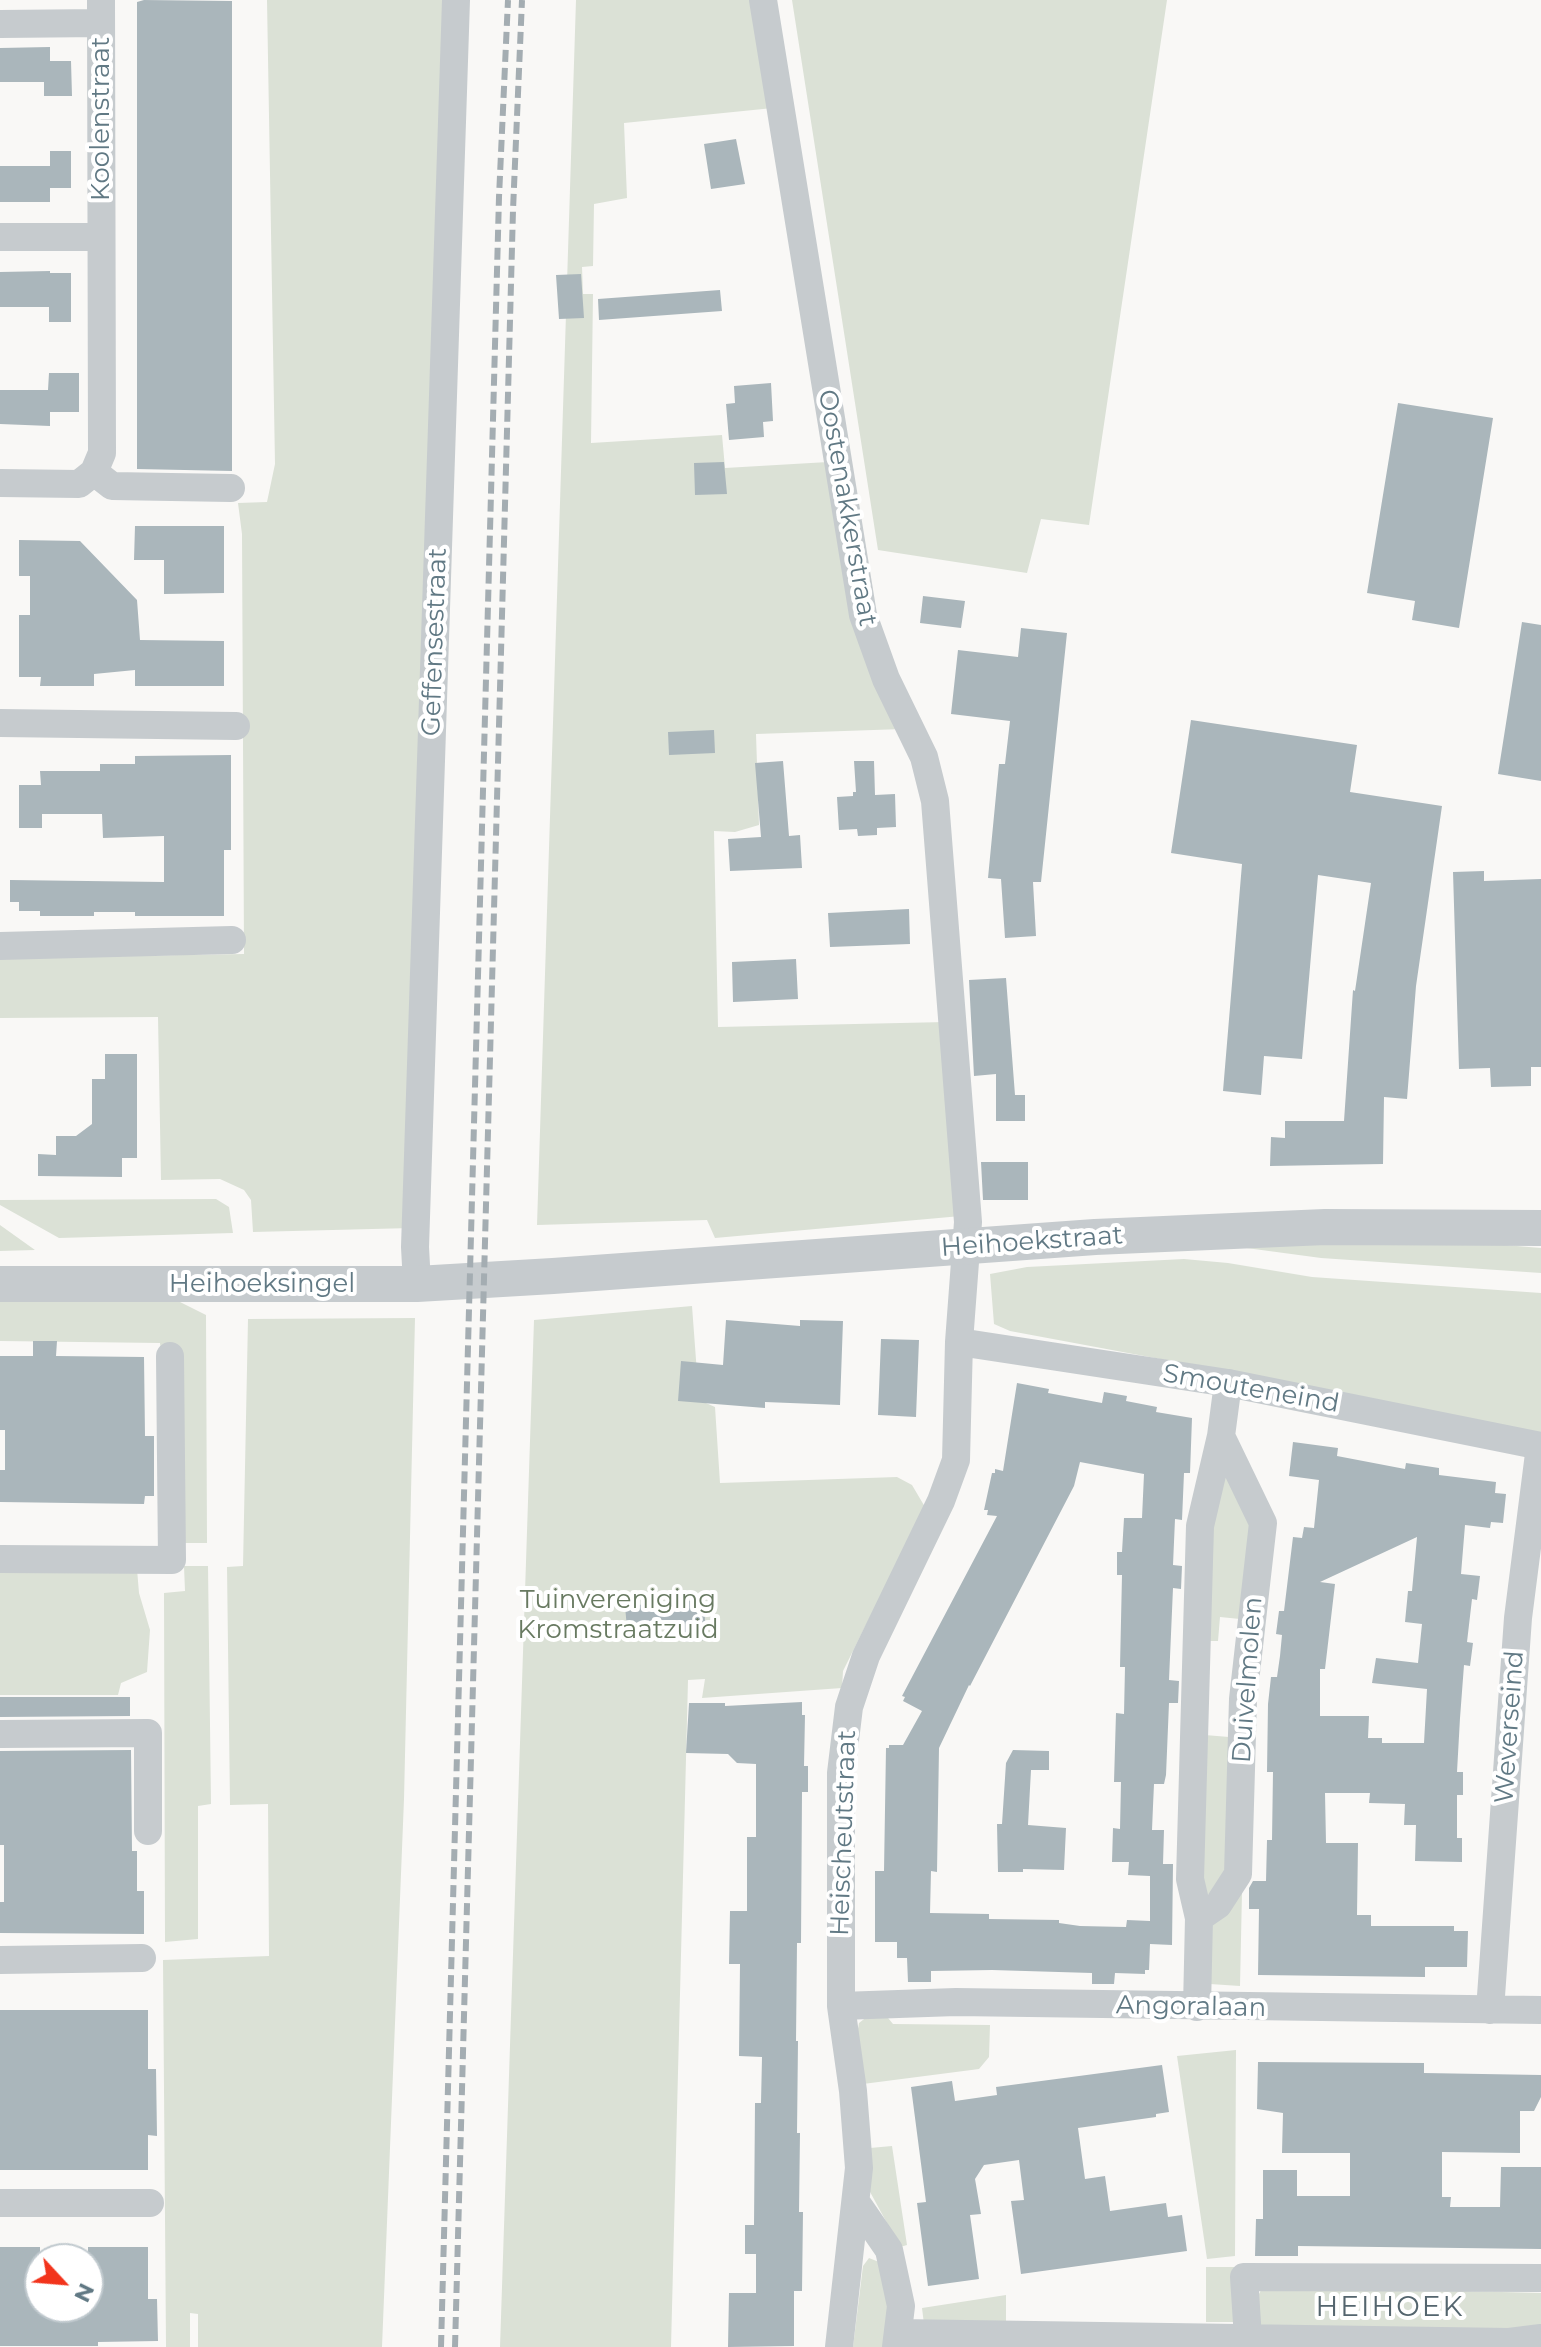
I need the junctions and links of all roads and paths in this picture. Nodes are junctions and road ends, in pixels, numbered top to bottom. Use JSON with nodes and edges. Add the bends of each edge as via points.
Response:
{"nodes":[{"id":1,"x":456,"y":0,"type":"edge"},
{"id":2,"x":763,"y":0,"type":"edge"},
{"id":3,"x":101,"y":12,"type":"edge"},
{"id":4,"x":0,"y":24,"type":"edge"},
{"id":5,"x":0,"y":237,"type":"edge"},
{"id":6,"x":101,"y":237,"type":"junction"},
{"id":7,"x":94,"y":472,"type":"junction"},
{"id":8,"x":0,"y":483,"type":"edge"},
{"id":9,"x":231,"y":488,"type":"dead end"},
{"id":10,"x":0,"y":723,"type":"edge"},
{"id":11,"x":236,"y":726,"type":"dead end"},
{"id":12,"x":232,"y":940,"type":"dead end"},
{"id":13,"x":0,"y":946,"type":"edge"},
{"id":14,"x":1541,"y":1228,"type":"edge"},
{"id":15,"x":966,"y":1246,"type":"junction"},
{"id":16,"x":523,"y":1278,"type":"joint"},
{"id":17,"x":0,"y":1284,"type":"edge"},
{"id":18,"x":417,"y":1284,"type":"junction"},
{"id":19,"x":959,"y":1342,"type":"junction"},
{"id":20,"x":170,"y":1356,"type":"dead end"},
{"id":21,"x":1228,"y":1383,"type":"junction"},
{"id":22,"x":1221,"y":1436,"type":"junction"},
{"id":23,"x":1541,"y":1446,"type":"edge"},
{"id":24,"x":0,"y":1559,"type":"edge"},
{"id":25,"x":0,"y":1734,"type":"edge"},
{"id":26,"x":148,"y":1831,"type":"dead end"},
{"id":27,"x":1199,"y":1918,"type":"junction"},
{"id":28,"x":142,"y":1958,"type":"dead end"},
{"id":29,"x":0,"y":1960,"type":"edge"},
{"id":30,"x":841,"y":2006,"type":"junction"},
{"id":31,"x":1197,"y":2007,"type":"junction"},
{"id":32,"x":1490,"y":2010,"type":"junction"},
{"id":33,"x":1541,"y":2010,"type":"edge"},
{"id":34,"x":856,"y":2202,"type":"junction"},
{"id":35,"x":0,"y":2203,"type":"edge"},
{"id":36,"x":150,"y":2203,"type":"dead end"},
{"id":37,"x":1541,"y":2278,"type":"edge"},
{"id":38,"x":1248,"y":2338,"type":"junction"},
{"id":39,"x":1541,"y":2338,"type":"edge"},
{"id":40,"x":897,"y":2340,"type":"edge"},
{"id":41,"x":839,"y":2347,"type":"edge"}],
"edges":[{"from":1,"to":18,"type":"street","name":"Geffensestraat"},
{"from":2,"to":15,"type":"street","name":"Oostenakkerstraat","via":[[863,615],[886,679],[924,757],[935,801]]},
{"from":3,"to":4,"type":"street"},
{"from":3,"to":6,"type":"street","name":"Koolenstraat"},
{"from":5,"to":6,"type":"street","name":"Koolenstraat"},
{"from":6,"to":7,"type":"street","name":"Koolenstraat","via":[[102,453]]},
{"from":7,"to":8,"type":"street","via":[[79,484]]},
{"from":7,"to":9,"type":"street","via":[[112,486]]},
{"from":10,"to":11,"type":"street"},
{"from":12,"to":13,"type":"street"},
{"from":14,"to":15,"type":"street","name":"Heihoekstraat","via":[[1325,1227]]},
{"from":15,"to":16,"type":"street","name":"Heihoekstraat"},
{"from":15,"to":19,"type":"street","name":"Heischeutstraat"},
{"from":16,"to":18,"type":"street","name":"Heihoeksingel"},
{"from":17,"to":18,"type":"street","name":"Heihoeksingel"},
{"from":19,"to":21,"type":"street","name":"Smouteneind"},
{"from":19,"to":30,"type":"street","name":"Heischeutstraat","via":[[956,1460],[866,1656],[849,1707],[841,1773]]},
{"from":20,"to":24,"type":"street","via":[[172,1560]]},
{"from":21,"to":22,"type":"street","name":"Duivelmolen"},
{"from":21,"to":23,"type":"street","name":"Smouteneind"},
{"from":22,"to":27,"type":"street","name":"Duivelmolen","via":[[1200,1526],[1190,1879]]},
{"from":22,"to":27,"type":"street","name":"Duivelmolen","via":[[1263,1523],[1243,1699],[1238,1874],[1218,1905]]},
{"from":23,"to":32,"type":"street","name":"Weverseind","via":[[1518,1618]]},
{"from":25,"to":26,"type":"street","via":[[148,1733]]},
{"from":27,"to":31,"type":"street","name":"Duivelmolen"},
{"from":28,"to":29,"type":"street"},
{"from":30,"to":31,"type":"street","name":"Angoralaan","via":[[956,2002]]},
{"from":30,"to":34,"type":"street","name":"Heischeutstraat","via":[[859,2168]]},
{"from":31,"to":32,"type":"street","name":"Angoralaan"},
{"from":32,"to":33,"type":"street","name":"Angoralaan"},
{"from":34,"to":40,"type":"street","via":[[889,2250],[901,2306]]},
{"from":34,"to":41,"type":"street","name":"Heischeutstraat"},
{"from":35,"to":36,"type":"street"},
{"from":37,"to":38,"type":"street","via":[[1244,2277]]},
{"from":38,"to":39,"type":"street"},
{"from":38,"to":40,"type":"street"}]}
